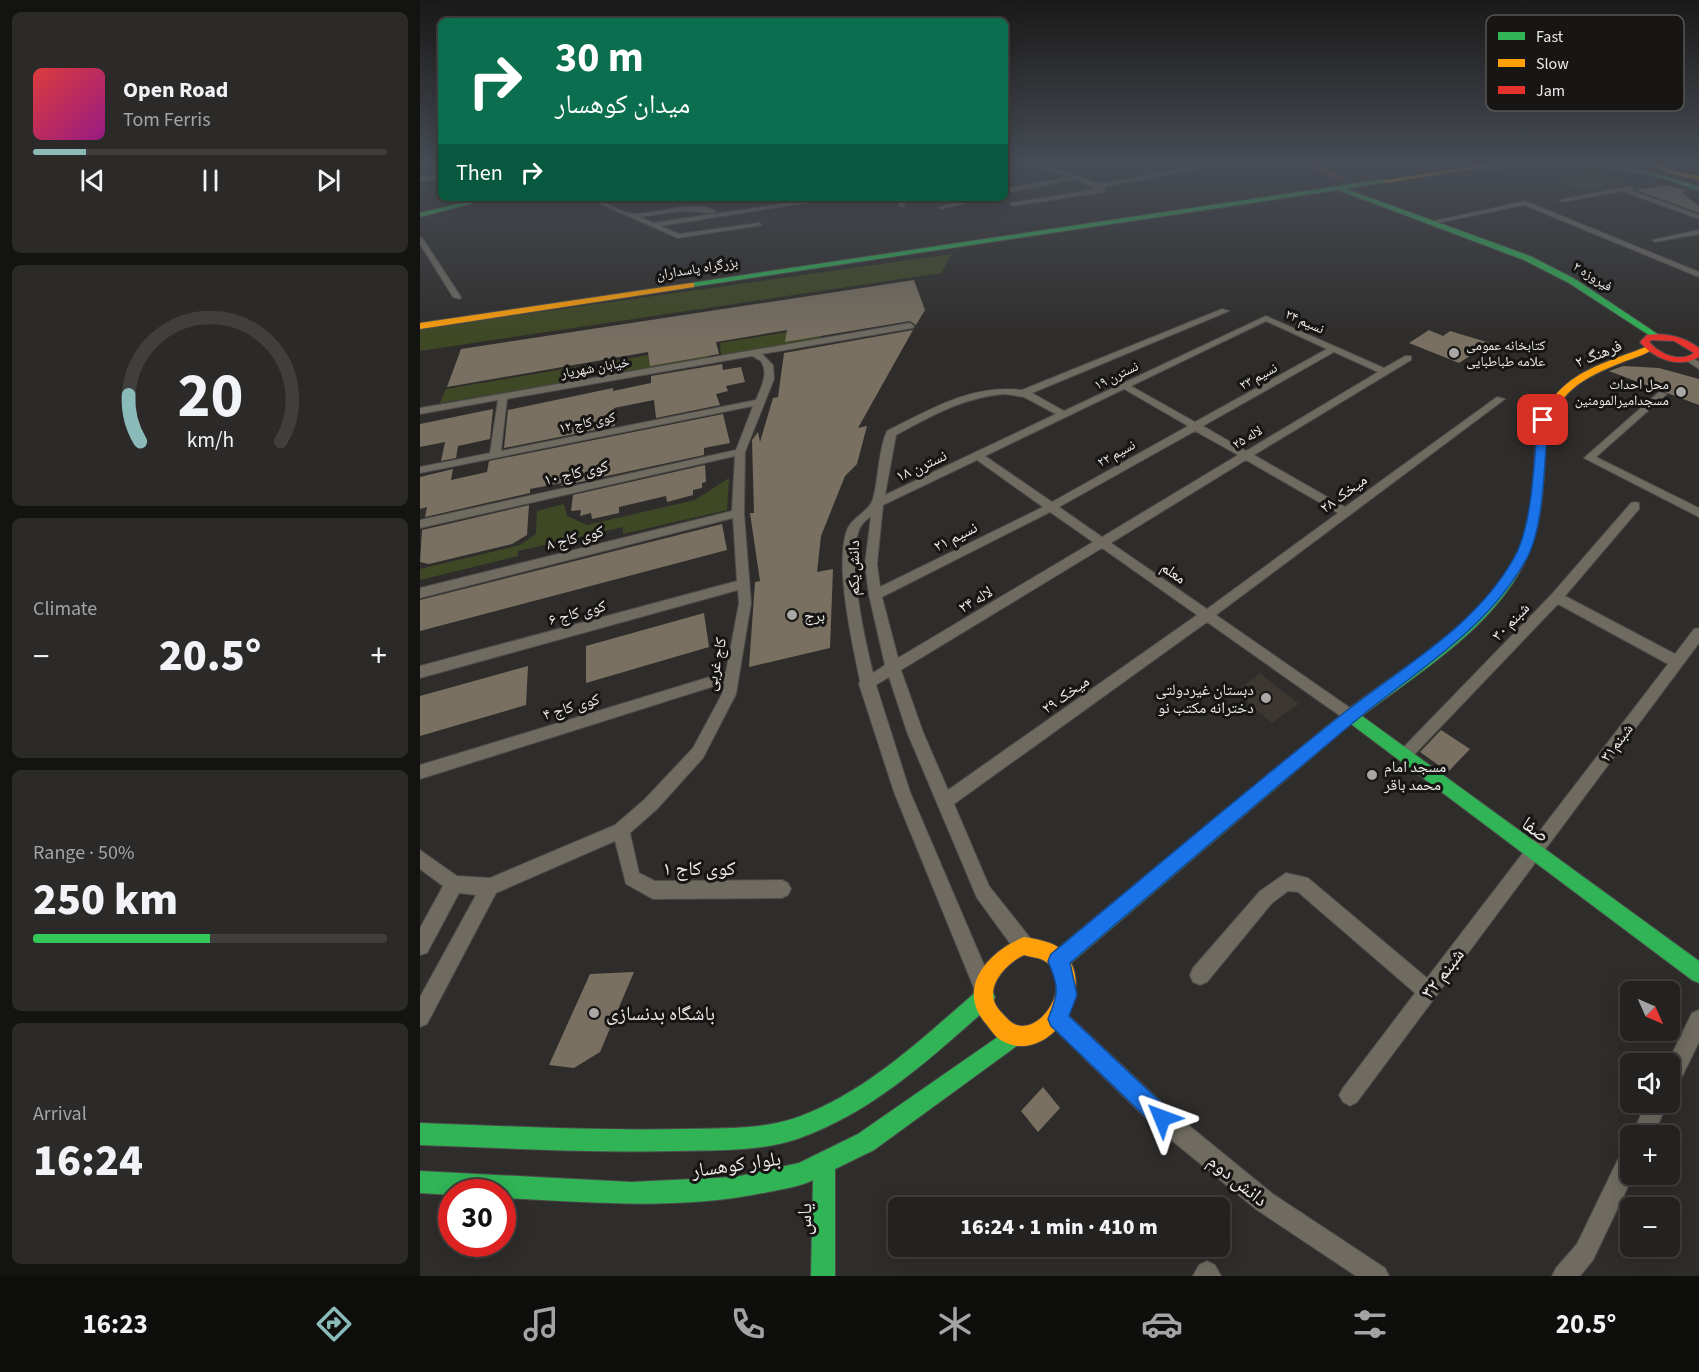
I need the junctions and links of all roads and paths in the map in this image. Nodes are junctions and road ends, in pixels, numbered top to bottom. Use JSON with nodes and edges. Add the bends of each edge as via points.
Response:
{"nodes":[{"id":1,"x":642,"y":222,"type":"edge"},
{"id":2,"x":672,"y":222,"type":"edge"},
{"id":3,"x":1064,"y":222,"type":"edge"},
{"id":4,"x":1091,"y":222,"type":"edge"},
{"id":5,"x":1433,"y":222,"type":"edge"},
{"id":6,"x":1572,"y":222,"type":"edge"},
{"id":7,"x":650,"y":225,"type":"junction"},
{"id":8,"x":759,"y":225,"type":"dead end"},
{"id":9,"x":1699,"y":232,"type":"edge"},
{"id":10,"x":420,"y":239,"type":"edge"},
{"id":11,"x":1655,"y":240,"type":"dead end"},
{"id":12,"x":1699,"y":275,"type":"edge"},
{"id":13,"x":457,"y":297,"type":"dead end"},
{"id":14,"x":1226,"y":311,"type":"dead end"},
{"id":15,"x":420,"y":312,"type":"edge"},
{"id":16,"x":1266,"y":318,"type":"joint"},
{"id":17,"x":420,"y":326,"type":"edge"},
{"id":18,"x":910,"y":326,"type":"dead end"},
{"id":19,"x":1658,"y":337,"type":"junction"},
{"id":20,"x":1334,"y":349,"type":"junction"},
{"id":21,"x":1649,"y":349,"type":"junction"},
{"id":22,"x":752,"y":353,"type":"junction"},
{"id":23,"x":1696,"y":354,"type":"edge"},
{"id":24,"x":1408,"y":358,"type":"dead end"},
{"id":25,"x":1385,"y":372,"type":"junction"},
{"id":26,"x":1125,"y":386,"type":"junction"},
{"id":27,"x":1024,"y":393,"type":"junction"},
{"id":28,"x":1662,"y":394,"type":"dead end"},
{"id":29,"x":503,"y":396,"type":"junction"},
{"id":30,"x":1500,"y":399,"type":"dead end"},
{"id":31,"x":759,"y":402,"type":"junction"},
{"id":32,"x":420,"y":411,"type":"edge"},
{"id":33,"x":1064,"y":415,"type":"junction"},
{"id":34,"x":1195,"y":426,"type":"junction"},
{"id":35,"x":740,"y":452,"type":"junction"},
{"id":36,"x":495,"y":455,"type":"junction"},
{"id":37,"x":1246,"y":455,"type":"junction"},
{"id":38,"x":978,"y":456,"type":"junction"},
{"id":39,"x":420,"y":470,"type":"edge"},
{"id":40,"x":878,"y":503,"type":"junction"},
{"id":41,"x":1635,"y":506,"type":"dead end"},
{"id":42,"x":1051,"y":507,"type":"junction"},
{"id":43,"x":1345,"y":512,"type":"junction"},
{"id":44,"x":1698,"y":512,"type":"edge"},
{"id":45,"x":738,"y":513,"type":"junction"},
{"id":46,"x":420,"y":524,"type":"edge"},
{"id":47,"x":1101,"y":542,"type":"junction"},
{"id":48,"x":743,"y":584,"type":"junction"},
{"id":49,"x":420,"y":593,"type":"edge"},
{"id":50,"x":875,"y":595,"type":"junction"},
{"id":51,"x":1557,"y":597,"type":"junction"},
{"id":52,"x":1207,"y":615,"type":"junction"},
{"id":53,"x":1699,"y":633,"type":"edge"},
{"id":54,"x":1677,"y":662,"type":"junction"},
{"id":55,"x":893,"y":668,"type":"junction"},
{"id":56,"x":420,"y":672,"type":"edge"},
{"id":57,"x":733,"y":675,"type":"junction"},
{"id":58,"x":866,"y":684,"type":"junction"},
{"id":59,"x":1351,"y":716,"type":"junction"},
{"id":60,"x":1404,"y":755,"type":"junction"},
{"id":61,"x":420,"y":772,"type":"edge"},
{"id":62,"x":944,"y":801,"type":"junction"},
{"id":63,"x":621,"y":830,"type":"junction"},
{"id":64,"x":1534,"y":852,"type":"junction"},
{"id":65,"x":420,"y":858,"type":"edge"},
{"id":66,"x":454,"y":884,"type":"junction"},
{"id":67,"x":490,"y":887,"type":"junction"},
{"id":68,"x":782,"y":889,"type":"dead end"},
{"id":69,"x":420,"y":946,"type":"edge"},
{"id":70,"x":1024,"y":946,"type":"junction"},
{"id":71,"x":1058,"y":961,"type":"junction"},
{"id":72,"x":1699,"y":974,"type":"edge"},
{"id":73,"x":1200,"y":975,"type":"dead end"},
{"id":74,"x":1428,"y":992,"type":"junction"},
{"id":75,"x":985,"y":993,"type":"junction"},
{"id":76,"x":420,"y":1017,"type":"edge"},
{"id":77,"x":1058,"y":1019,"type":"junction"},
{"id":78,"x":1699,"y":1020,"type":"edge"},
{"id":79,"x":1015,"y":1035,"type":"junction"},
{"id":80,"x":1680,"y":1059,"type":"edge"},
{"id":81,"x":1350,"y":1095,"type":"dead end"},
{"id":82,"x":420,"y":1134,"type":"edge"},
{"id":83,"x":824,"y":1163,"type":"junction"},
{"id":84,"x":1620,"y":1180,"type":"edge"},
{"id":85,"x":420,"y":1182,"type":"edge"},
{"id":86,"x":823,"y":1276,"type":"edge"},
{"id":87,"x":1377,"y":1276,"type":"edge"},
{"id":88,"x":1564,"y":1276,"type":"edge"}],
"edges":[{"from":1,"to":7,"type":"street"},
{"from":2,"to":7,"type":"street"},
{"from":3,"to":15,"type":"main road","name":"بزرگراه پاسداران"},
{"from":4,"to":17,"type":"main road","name":"بزرگراه پاسداران"},
{"from":5,"to":19,"type":"main road","name":"فیروزه ٢","via":[[1546,267]]},
{"from":6,"to":12,"type":"street"},
{"from":7,"to":8,"type":"street","via":[[678,236]]},
{"from":9,"to":11,"type":"street"},
{"from":10,"to":13,"type":"street"},
{"from":14,"to":27,"type":"street"},
{"from":16,"to":20,"type":"street","name":"نسیم ۲۴"},
{"from":16,"to":26,"type":"street","name":"نسترن ۱۹"},
{"from":18,"to":22,"type":"street","name":"خیابان شهریار"},
{"from":19,"to":21,"type":"main road","via":[[1646,339]]},
{"from":19,"to":23,"type":"main road","name":"فیروزه ٢","via":[[1679,340]]},
{"from":20,"to":25,"type":"street","name":"نسیم ۲۴"},
{"from":20,"to":34,"type":"street","name":"نسیم ۲۳"},
{"from":21,"to":23,"type":"main road","via":[[1673,358]]},
{"from":21,"to":59,"type":"main road","name":"فرهنگ ۲","via":[[1573,381],[1555,397],[1543,420],[1534,514],[1522,556],[1495,598],[1454,638]]},
{"from":22,"to":29,"type":"street","name":"خیابان شهریار"},
{"from":22,"to":31,"type":"street","name":"کاج غربی","via":[[770,366]]},
{"from":24,"to":25,"type":"street","name":"لاله ۲۵"},
{"from":25,"to":37,"type":"street","name":"لاله ۲۵"},
{"from":26,"to":33,"type":"street","name":"نسترن ۱۹"},
{"from":26,"to":34,"type":"street"},
{"from":27,"to":33,"type":"street"},
{"from":27,"to":40,"type":"street","via":[[994,391],[956,400],[891,433]]},
{"from":28,"to":44,"type":"street","via":[[1588,458]]},
{"from":29,"to":32,"type":"street","name":"خیابان شهریار"},
{"from":29,"to":36,"type":"street"},
{"from":30,"to":43,"type":"street","name":"میخک ۲۸"},
{"from":31,"to":35,"type":"street","name":"کاج غربی"},
{"from":31,"to":36,"type":"street","name":"کوی کاج ۱۲"},
{"from":33,"to":38,"type":"street","name":"نسترن ۱۹"},
{"from":34,"to":37,"type":"street"},
{"from":34,"to":42,"type":"street","name":"نسیم ۲۲"},
{"from":35,"to":45,"type":"street","name":"کاج غربی"},
{"from":35,"to":46,"type":"street","name":"کوی کاج ۱۰"},
{"from":36,"to":39,"type":"street","name":"کوی کاج ۱۲"},
{"from":37,"to":43,"type":"street"},
{"from":37,"to":47,"type":"street","name":"لاله ۲۵"},
{"from":38,"to":40,"type":"street","name":"نسترن ۱۸"},
{"from":38,"to":42,"type":"street","name":"معلم"},
{"from":40,"to":50,"type":"street","name":"دانش یکم","via":[[871,564]]},
{"from":40,"to":58,"type":"street","name":"دانش یکم","via":[[854,528],[850,566]]},
{"from":41,"to":51,"type":"street","name":"شبنم ۳۰"},
{"from":42,"to":47,"type":"street","name":"معلم"},
{"from":42,"to":50,"type":"street","name":"نسیم ۲۱"},
{"from":43,"to":52,"type":"street","name":"میخک ۲۸"},
{"from":45,"to":48,"type":"street","name":"کاج غربی"},
{"from":45,"to":49,"type":"street","name":"کوی کاج ۸"},
{"from":47,"to":52,"type":"street","name":"معلم"},
{"from":47,"to":55,"type":"street","name":"لاله ۲۴"},
{"from":48,"to":56,"type":"street","name":"کوی کاج ۶"},
{"from":48,"to":57,"type":"street","name":"کاج غربی","via":[[745,603]]},
{"from":50,"to":55,"type":"street","name":"دانش یکم"},
{"from":51,"to":54,"type":"street"},
{"from":51,"to":60,"type":"street","name":"شبنم ۳۰"},
{"from":52,"to":59,"type":"street","name":"معلم"},
{"from":52,"to":62,"type":"street","name":"میخک ۲۹"},
{"from":53,"to":54,"type":"street","name":"شبنم۳۱"},
{"from":54,"to":64,"type":"street","name":"شبنم۳۱"},
{"from":55,"to":58,"type":"street","name":"لاله ۲۴"},
{"from":55,"to":62,"type":"street","name":"دانش یکم"},
{"from":57,"to":61,"type":"street","name":"کوی کاج ۴"},
{"from":57,"to":63,"type":"street","name":"کاج غربی","via":[[729,694],[698,753]]},
{"from":58,"to":75,"type":"street","name":"دانش یکم","via":[[885,743]]},
{"from":59,"to":60,"type":"main road","name":"صفا"},
{"from":59,"to":71,"type":"main road","name":"فرهنگ ۲"},
{"from":60,"to":64,"type":"main road","name":"صفا"},
{"from":62,"to":70,"type":"street","name":"دانش یکم","via":[[984,892]]},
{"from":63,"to":67,"type":"street","name":"کاج غربی"},
{"from":63,"to":68,"type":"street","name":"کوی کاج ۱","via":[[632,878],[653,890]]},
{"from":64,"to":72,"type":"main road","name":"صفا"},
{"from":64,"to":74,"type":"street","name":"شبنم ۳۲"},
{"from":65,"to":66,"type":"street"},
{"from":66,"to":67,"type":"street"},
{"from":66,"to":69,"type":"street"},
{"from":67,"to":76,"type":"street"},
{"from":70,"to":71,"type":"main road","via":[[1048,952]]},
{"from":70,"to":75,"type":"main road","via":[[993,964]]},
{"from":71,"to":77,"type":"main road","via":[[1068,995]]},
{"from":73,"to":74,"type":"street","via":[[1266,897],[1286,882],[1302,884]]},
{"from":74,"to":81,"type":"street","name":"شبنم ۳۲"},
{"from":75,"to":79,"type":"main road","via":[[994,1021]]},
{"from":75,"to":82,"type":"main road","name":"بلوار کوهسار","via":[[921,1053],[853,1101],[799,1127],[743,1138],[646,1142]]},
{"from":77,"to":79,"type":"main road","via":[[1038,1034]]},
{"from":77,"to":87,"type":"street","name":"دانش دوم","via":[[1162,1118],[1265,1202]]},
{"from":78,"to":80,"type":"street"},
{"from":79,"to":83,"type":"main road","name":"بلوار کوهسار","via":[[866,1142]]},
{"from":83,"to":85,"type":"main road","name":"بلوار کوهسار","via":[[801,1174],[735,1188],[631,1193]]},
{"from":83,"to":86,"type":"main road","name":"یاس"},
{"from":84,"to":88,"type":"street","via":[[1585,1252]]}]}
